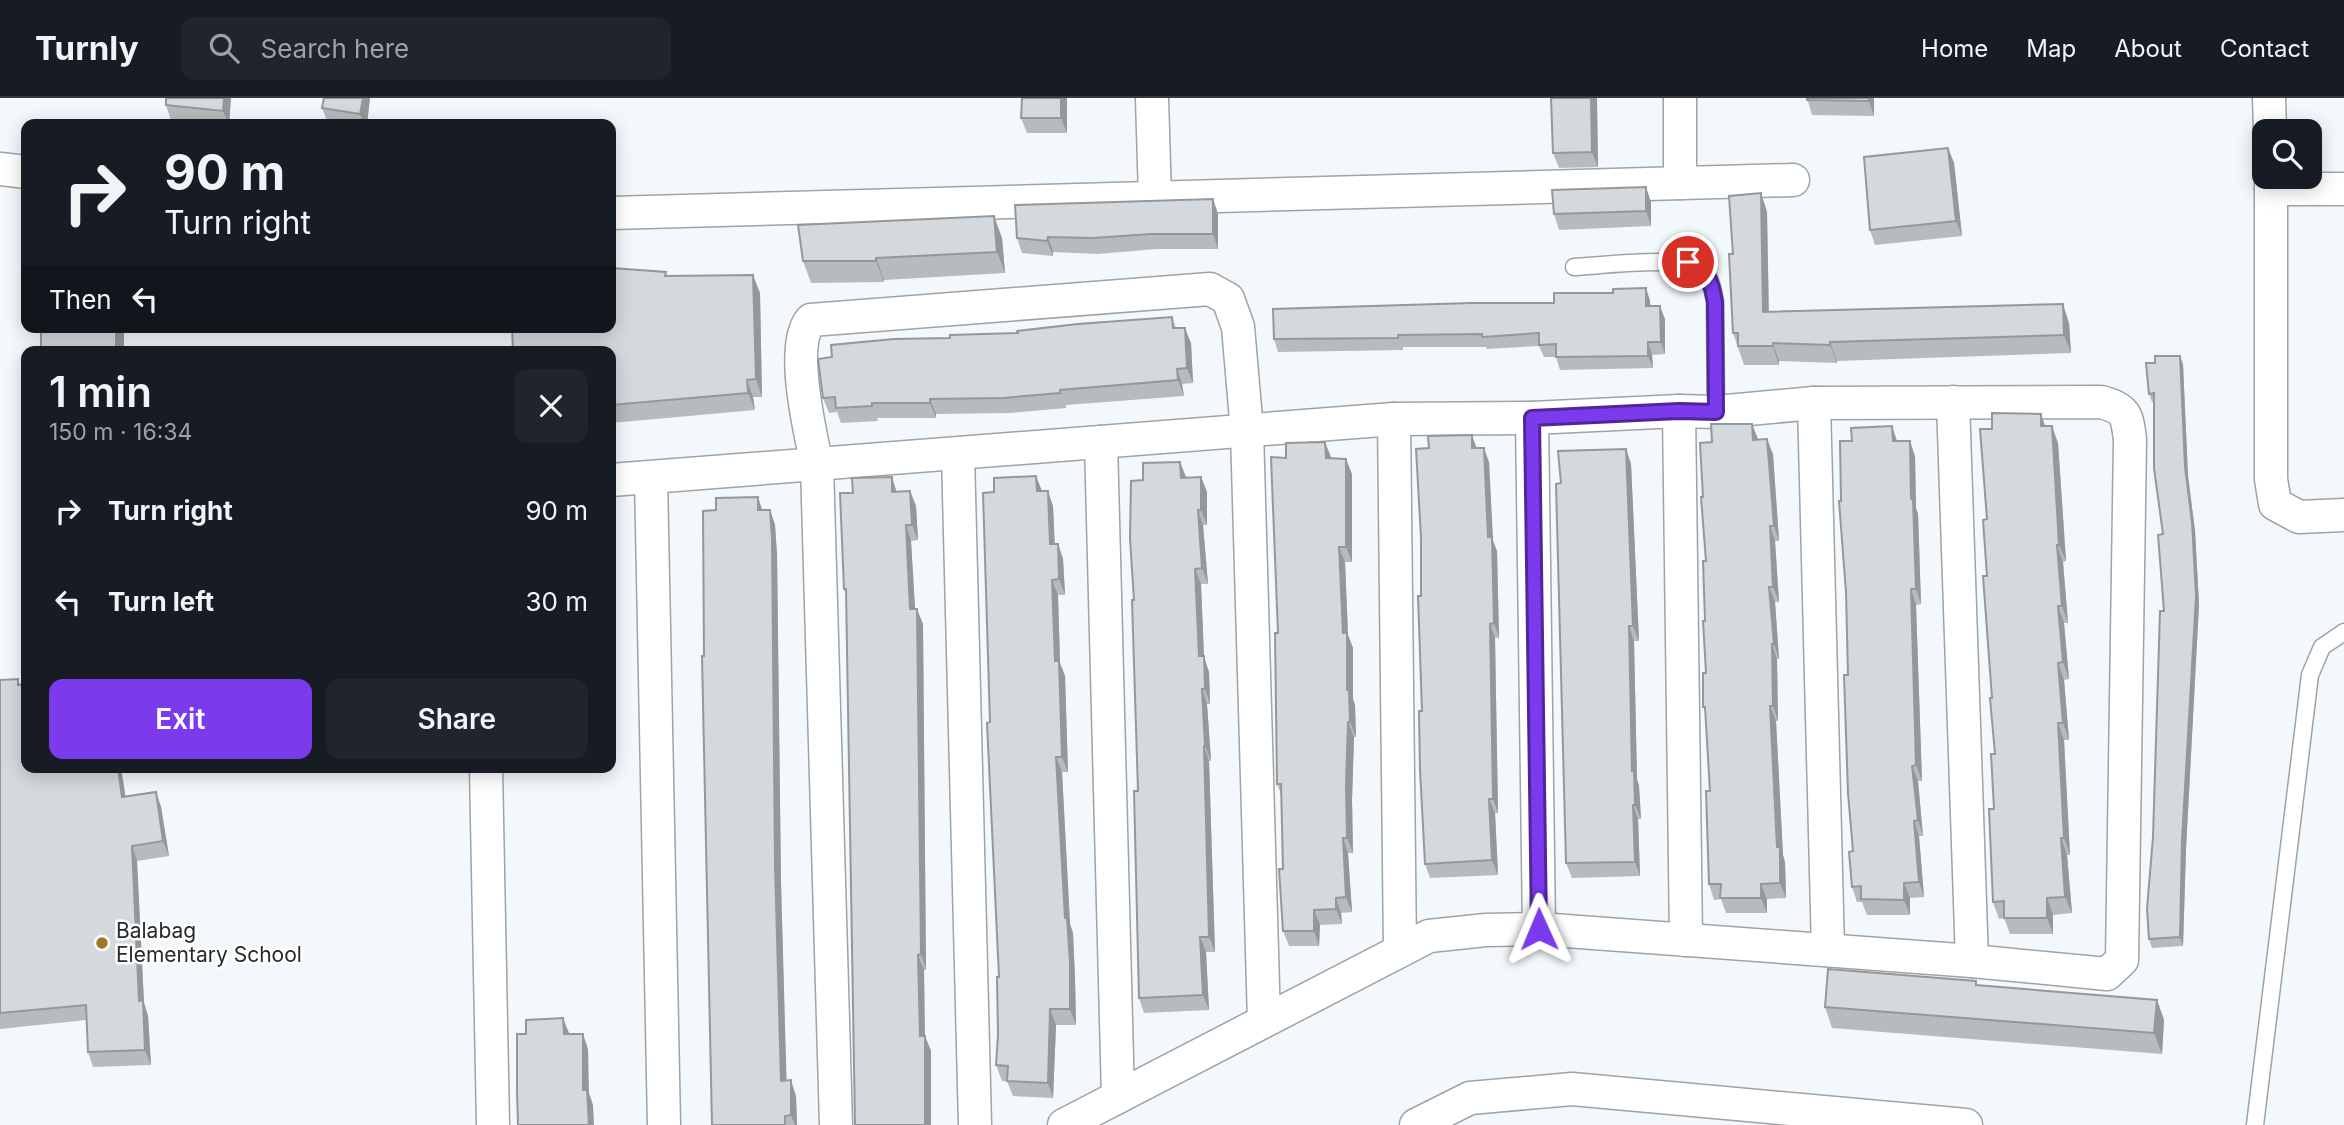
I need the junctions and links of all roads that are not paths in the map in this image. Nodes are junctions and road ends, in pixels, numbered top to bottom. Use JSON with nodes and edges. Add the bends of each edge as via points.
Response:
{"nodes":[{"id":1,"x":1152,"y":98,"type":"edge"},
{"id":2,"x":1680,"y":98,"type":"edge"},
{"id":3,"x":2269,"y":98,"type":"edge"},
{"id":4,"x":2270,"y":119,"type":"edge"},
{"id":5,"x":0,"y":169,"type":"edge"},
{"id":6,"x":21,"y":171,"type":"edge"},
{"id":7,"x":1793,"y":180,"type":"dead end"},
{"id":8,"x":1681,"y":183,"type":"junction"},
{"id":9,"x":2322,"y":187,"type":"edge"},
{"id":10,"x":2271,"y":189,"type":"edge"},
{"id":11,"x":2344,"y":189,"type":"edge"},
{"id":12,"x":1155,"y":198,"type":"junction"},
{"id":13,"x":616,"y":213,"type":"edge"},
{"id":14,"x":1574,"y":267,"type":"dead end"},
{"id":15,"x":1953,"y":402,"type":"junction"},
{"id":16,"x":1814,"y":403,"type":"junction"},
{"id":17,"x":1679,"y":411,"type":"junction"},
{"id":18,"x":1716,"y":412,"type":"junction"},
{"id":19,"x":1532,"y":418,"type":"junction"},
{"id":20,"x":1394,"y":419,"type":"junction"},
{"id":21,"x":1247,"y":431,"type":"junction"},
{"id":22,"x":1101,"y":442,"type":"junction"},
{"id":23,"x":958,"y":454,"type":"junction"},
{"id":24,"x":817,"y":465,"type":"junction"},
{"id":25,"x":651,"y":478,"type":"junction"},
{"id":26,"x":616,"y":480,"type":"edge"},
{"id":27,"x":2344,"y":515,"type":"edge"},
{"id":28,"x":2344,"y":632,"type":"edge"},
{"id":29,"x":486,"y":773,"type":"edge"},
{"id":30,"x":1539,"y":929,"type":"junction"},
{"id":31,"x":1686,"y":940,"type":"junction"},
{"id":32,"x":1828,"y":950,"type":"junction"},
{"id":33,"x":1400,"y":951,"type":"junction"},
{"id":34,"x":1972,"y":961,"type":"junction"},
{"id":35,"x":1264,"y":1021,"type":"junction"},
{"id":36,"x":1118,"y":1097,"type":"junction"},
{"id":37,"x":1471,"y":1112,"type":"edge"},
{"id":38,"x":493,"y":1125,"type":"edge"},
{"id":39,"x":664,"y":1125,"type":"edge"},
{"id":40,"x":835,"y":1125,"type":"edge"},
{"id":41,"x":975,"y":1125,"type":"edge"},
{"id":42,"x":1064,"y":1125,"type":"edge"},
{"id":43,"x":1416,"y":1125,"type":"edge"},
{"id":44,"x":1966,"y":1125,"type":"edge"},
{"id":45,"x":2255,"y":1125,"type":"edge"}],
"edges":[{"from":1,"to":12,"type":"street"},
{"from":2,"to":8,"type":"street"},
{"from":3,"to":4,"type":"street"},
{"from":5,"to":6,"type":"street"},
{"from":7,"to":8,"type":"street"},
{"from":8,"to":12,"type":"street"},
{"from":9,"to":11,"type":"street"},
{"from":10,"to":27,"type":"street","via":[[2271,480],[2275,504],[2299,517]]},
{"from":12,"to":13,"type":"street"},
{"from":14,"to":18,"type":"lane","via":[[1688,262],[1704,270],[1715,302]]},
{"from":15,"to":16,"type":"street"},
{"from":15,"to":34,"type":"street"},
{"from":15,"to":34,"type":"street","via":[[2101,402],[2120,407],[2128,419],[2130,440],[2122,960],[2107,974],[2094,975]]},
{"from":16,"to":18,"type":"street"},
{"from":16,"to":32,"type":"street"},
{"from":17,"to":18,"type":"street"},
{"from":17,"to":19,"type":"street"},
{"from":17,"to":31,"type":"street"},
{"from":19,"to":20,"type":"street"},
{"from":19,"to":30,"type":"street"},
{"from":20,"to":21,"type":"street"},
{"from":20,"to":33,"type":"street"},
{"from":21,"to":22,"type":"street"},
{"from":21,"to":24,"type":"street","via":[[1238,327],[1228,299],[1210,289],[811,320],[802,338],[803,393]]},
{"from":21,"to":35,"type":"street"},
{"from":22,"to":23,"type":"street"},
{"from":22,"to":36,"type":"street"},
{"from":23,"to":24,"type":"street"},
{"from":23,"to":41,"type":"street"},
{"from":24,"to":25,"type":"street"},
{"from":24,"to":40,"type":"street"},
{"from":25,"to":26,"type":"street"},
{"from":25,"to":39,"type":"street"},
{"from":28,"to":45,"type":"lane","via":[[2322,647],[2310,675]]},
{"from":29,"to":38,"type":"street"},
{"from":30,"to":31,"type":"street"},
{"from":30,"to":33,"type":"street","via":[[1429,936]]},
{"from":31,"to":32,"type":"street"},
{"from":32,"to":34,"type":"street"},
{"from":33,"to":35,"type":"street"},
{"from":35,"to":36,"type":"street"},
{"from":36,"to":42,"type":"street"},
{"from":37,"to":43,"type":"street"},
{"from":37,"to":44,"type":"street","via":[[1572,1088]]}]}
